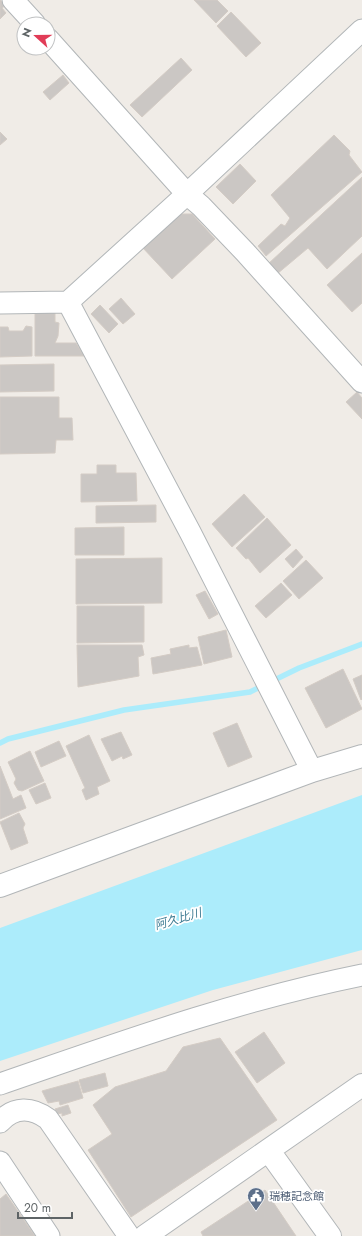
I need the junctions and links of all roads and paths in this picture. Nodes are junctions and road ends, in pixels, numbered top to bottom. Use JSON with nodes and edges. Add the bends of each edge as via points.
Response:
{"nodes":[{"id":1,"x":13,"y":0,"type":"edge"},
{"id":2,"x":28,"y":16,"type":"edge"},
{"id":3,"x":362,"y":30,"type":"edge"},
{"id":4,"x":56,"y":48,"type":"edge"},
{"id":5,"x":187,"y":194,"type":"junction"},
{"id":6,"x":68,"y":302,"type":"junction"},
{"id":7,"x":0,"y":303,"type":"edge"},
{"id":8,"x":362,"y":382,"type":"edge"},
{"id":9,"x":362,"y":756,"type":"edge"},
{"id":10,"x":312,"y":771,"type":"junction"},
{"id":11,"x":0,"y":886,"type":"edge"},
{"id":12,"x":362,"y":975,"type":"edge"},
{"id":13,"x":0,"y":1084,"type":"edge"},
{"id":14,"x":362,"y":1084,"type":"edge"},
{"id":15,"x":0,"y":1122,"type":"edge"},
{"id":16,"x":269,"y":1150,"type":"junction"},
{"id":17,"x":3,"y":1172,"type":"edge"},
{"id":18,"x":49,"y":1236,"type":"edge"},
{"id":19,"x":129,"y":1236,"type":"edge"},
{"id":20,"x":145,"y":1236,"type":"edge"},
{"id":21,"x":330,"y":1236,"type":"edge"}],
"edges":[{"from":1,"to":2,"type":"street"},
{"from":3,"to":5,"type":"street"},
{"from":4,"to":5,"type":"street"},
{"from":5,"to":6,"type":"street"},
{"from":5,"to":8,"type":"street","via":[[245,252]]},
{"from":6,"to":7,"type":"street"},
{"from":6,"to":10,"type":"street"},
{"from":9,"to":10,"type":"street"},
{"from":10,"to":11,"type":"street"},
{"from":12,"to":13,"type":"street","via":[[236,1006]]},
{"from":14,"to":16,"type":"street"},
{"from":15,"to":19,"type":"street","via":[[9,1113],[30,1109],[48,1118]]},
{"from":16,"to":20,"type":"street"},
{"from":16,"to":21,"type":"street"},
{"from":17,"to":18,"type":"street"}]}
